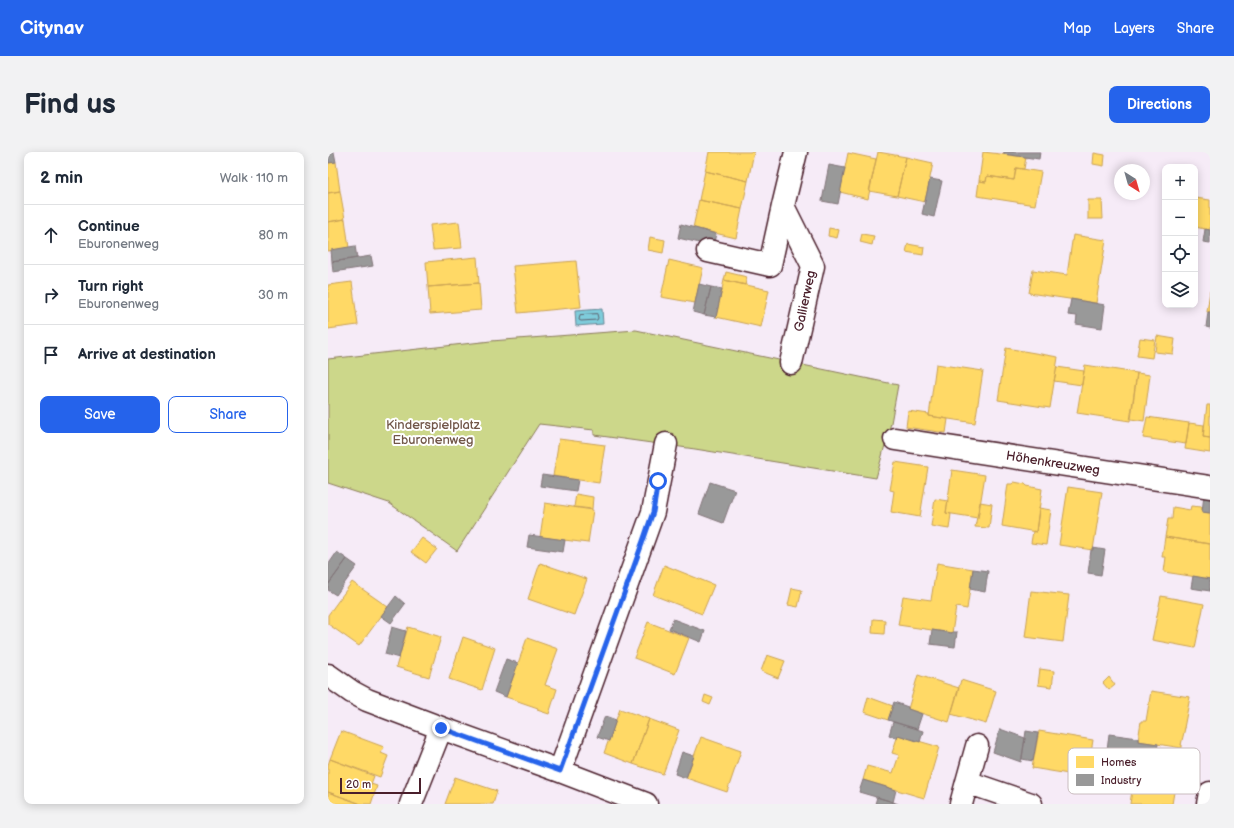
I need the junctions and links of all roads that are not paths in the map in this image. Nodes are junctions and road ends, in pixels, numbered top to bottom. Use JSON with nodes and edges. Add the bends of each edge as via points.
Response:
{"nodes":[{"id":1,"x":796,"y":152,"type":"edge"},
{"id":2,"x":783,"y":206,"type":"junction"},
{"id":3,"x":708,"y":251,"type":"dead end"},
{"id":4,"x":791,"y":363,"type":"dead end"},
{"id":5,"x":895,"y":439,"type":"dead end"},
{"id":6,"x":666,"y":444,"type":"dead end"},
{"id":7,"x":1210,"y":487,"type":"edge"},
{"id":8,"x":328,"y":675,"type":"edge"},
{"id":9,"x":441,"y":728,"type":"junction"},
{"id":10,"x":977,"y":746,"type":"dead end"},
{"id":11,"x":560,"y":771,"type":"junction"},
{"id":12,"x":967,"y":782,"type":"junction"},
{"id":13,"x":1210,"y":793,"type":"edge"},
{"id":14,"x":411,"y":804,"type":"edge"},
{"id":15,"x":646,"y":804,"type":"edge"},
{"id":16,"x":961,"y":804,"type":"edge"},
{"id":17,"x":1031,"y":804,"type":"edge"},
{"id":18,"x":1208,"y":804,"type":"edge"}],
"edges":[{"from":1,"to":2,"type":"street"},
{"from":2,"to":3,"type":"street","via":[[770,265]]},
{"from":2,"to":4,"type":"street","name":"Gallierweg","via":[[813,266]]},
{"from":5,"to":7,"type":"street","name":"Höhenkreuzweg"},
{"from":6,"to":11,"type":"street","via":[[653,512]]},
{"from":8,"to":9,"type":"street","via":[[367,700]]},
{"from":9,"to":11,"type":"street"},
{"from":9,"to":14,"type":"street"},
{"from":10,"to":12,"type":"street"},
{"from":11,"to":15,"type":"street"},
{"from":12,"to":16,"type":"street"},
{"from":12,"to":17,"type":"street"},
{"from":13,"to":18,"type":"street"}]}
